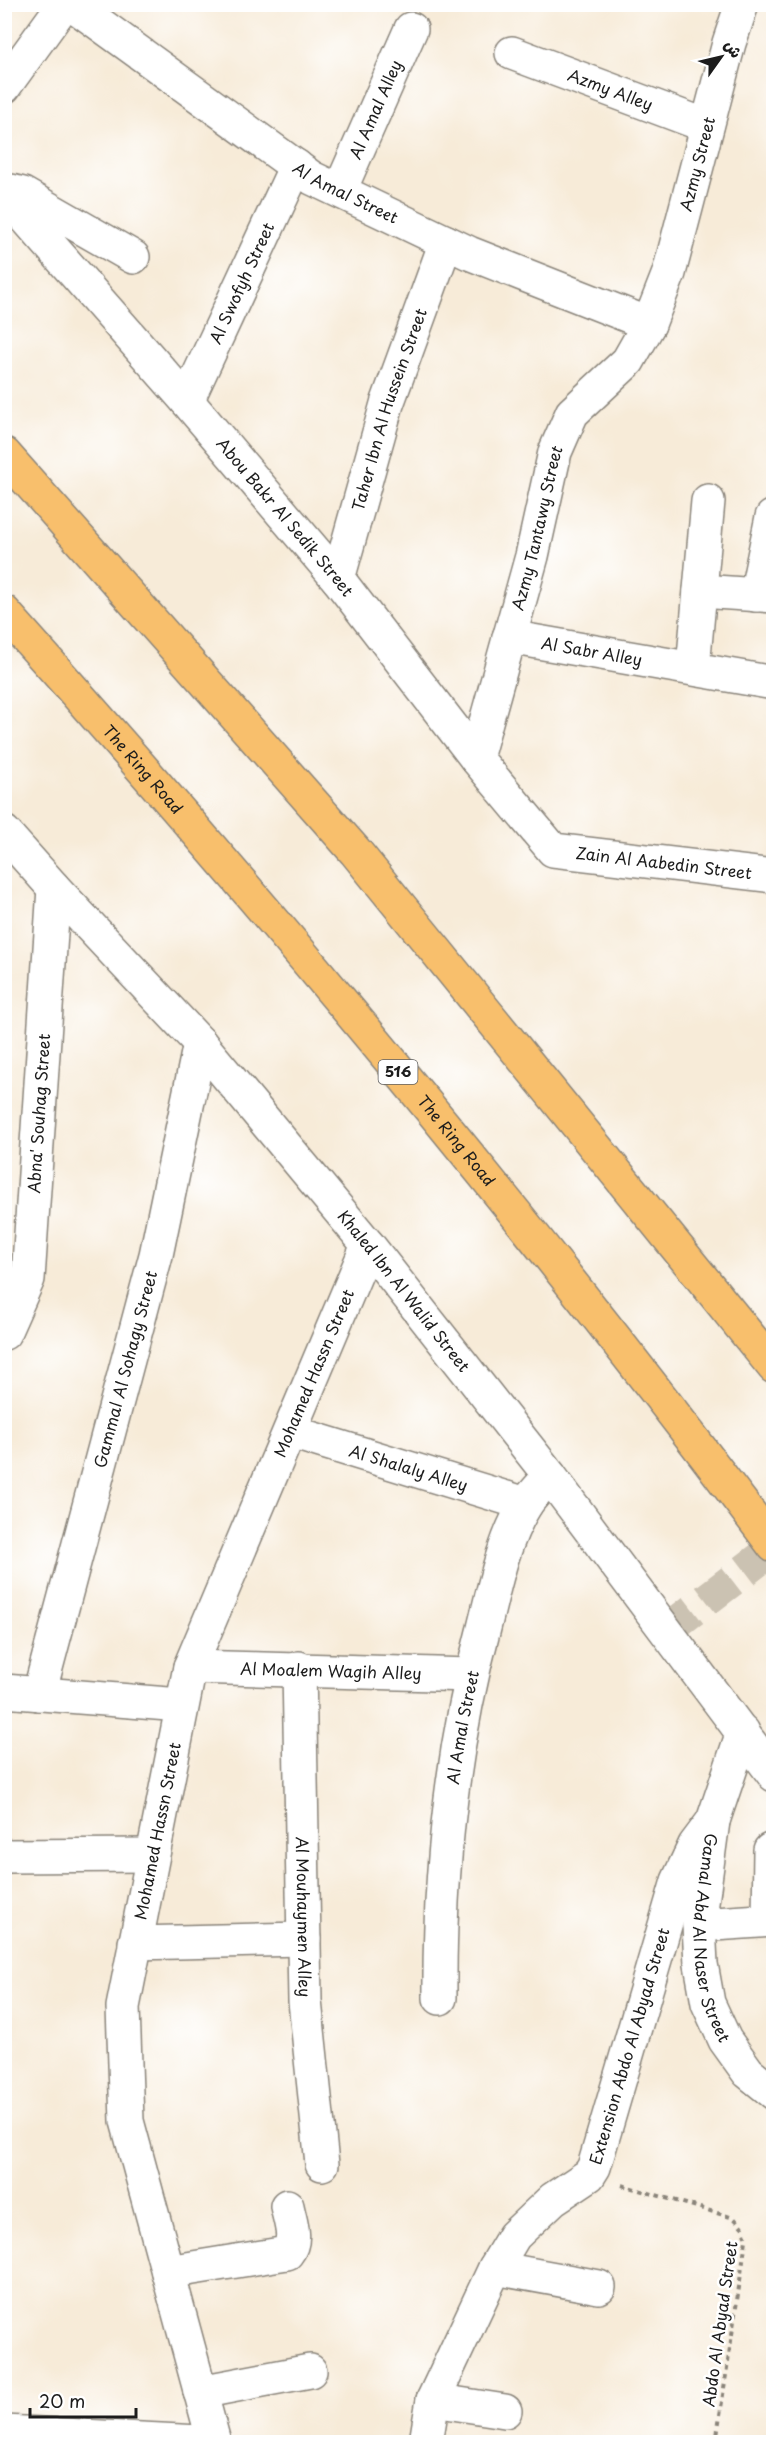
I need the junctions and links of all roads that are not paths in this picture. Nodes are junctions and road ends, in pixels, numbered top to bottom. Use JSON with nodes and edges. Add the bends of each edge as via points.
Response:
{"nodes":[{"id":1,"x":64,"y":4,"type":"edge"},
{"id":2,"x":72,"y":4,"type":"edge"},
{"id":3,"x":742,"y":4,"type":"edge"},
{"id":4,"x":411,"y":29,"type":"dead end"},
{"id":5,"x":512,"y":52,"type":"dead end"},
{"id":6,"x":4,"y":87,"type":"edge"},
{"id":7,"x":707,"y":126,"type":"junction"},
{"id":8,"x":296,"y":166,"type":"junction"},
{"id":9,"x":339,"y":190,"type":"junction"},
{"id":10,"x":4,"y":191,"type":"edge"},
{"id":11,"x":446,"y":242,"type":"junction"},
{"id":12,"x":133,"y":257,"type":"dead end"},
{"id":13,"x":649,"y":324,"type":"junction"},
{"id":14,"x":187,"y":400,"type":"junction"},
{"id":15,"x":4,"y":454,"type":"edge"},
{"id":16,"x":708,"y":501,"type":"dead end"},
{"id":17,"x":772,"y":517,"type":"edge"},
{"id":18,"x":338,"y":579,"type":"junction"},
{"id":19,"x":700,"y":591,"type":"junction"},
{"id":20,"x":765,"y":596,"type":"edge"},
{"id":21,"x":4,"y":612,"type":"edge"},
{"id":22,"x":509,"y":637,"type":"junction"},
{"id":23,"x":684,"y":666,"type":"junction"},
{"id":24,"x":774,"y":683,"type":"edge"},
{"id":25,"x":476,"y":758,"type":"junction"},
{"id":26,"x":4,"y":832,"type":"edge"},
{"id":27,"x":553,"y":850,"type":"joint"},
{"id":28,"x":774,"y":876,"type":"edge"},
{"id":29,"x":54,"y":888,"type":"junction"},
{"id":30,"x":200,"y":1043,"type":"junction"},
{"id":31,"x":368,"y":1245,"type":"junction"},
{"id":32,"x":4,"y":1333,"type":"edge"},
{"id":33,"x":774,"y":1367,"type":"edge"},
{"id":34,"x":291,"y":1432,"type":"junction"},
{"id":35,"x":550,"y":1476,"type":"junction"},
{"id":36,"x":526,"y":1504,"type":"junction"},
{"id":37,"x":774,"y":1546,"type":"edge"},
{"id":38,"x":190,"y":1667,"type":"junction"},
{"id":39,"x":299,"y":1668,"type":"junction"},
{"id":40,"x":471,"y":1675,"type":"junction"},
{"id":41,"x":4,"y":1691,"type":"edge"},
{"id":42,"x":39,"y":1694,"type":"junction"},
{"id":43,"x":181,"y":1705,"type":"junction"},
{"id":44,"x":743,"y":1732,"type":"junction"},
{"id":45,"x":774,"y":1775,"type":"edge"},
{"id":46,"x":713,"y":1821,"type":"junction"},
{"id":47,"x":770,"y":1850,"type":"dead end"},
{"id":48,"x":152,"y":1855,"type":"junction"},
{"id":49,"x":4,"y":1856,"type":"edge"},
{"id":50,"x":771,"y":1920,"type":"edge"},
{"id":51,"x":699,"y":1925,"type":"junction"},
{"id":52,"x":304,"y":1939,"type":"junction"},
{"id":53,"x":135,"y":1943,"type":"junction"},
{"id":54,"x":441,"y":1998,"type":"dead end"},
{"id":55,"x":774,"y":2093,"type":"edge"},
{"id":56,"x":322,"y":2164,"type":"dead end"},
{"id":57,"x":287,"y":2206,"type":"dead end"},
{"id":58,"x":495,"y":2268,"type":"junction"},
{"id":59,"x":168,"y":2272,"type":"junction"},
{"id":60,"x":599,"y":2287,"type":"dead end"},
{"id":61,"x":310,"y":2371,"type":"dead end"},
{"id":62,"x":200,"y":2392,"type":"junction"},
{"id":63,"x":433,"y":2400,"type":"junction"},
{"id":64,"x":505,"y":2411,"type":"dead end"},
{"id":65,"x":4,"y":2432,"type":"edge"},
{"id":66,"x":200,"y":2442,"type":"edge"},
{"id":67,"x":214,"y":2442,"type":"edge"},
{"id":68,"x":426,"y":2442,"type":"edge"}],
"edges":[{"from":1,"to":6,"type":"street"},
{"from":2,"to":8,"type":"street","name":"Al Amal Street"},
{"from":3,"to":7,"type":"street","name":"Azmy Street"},
{"from":4,"to":9,"type":"street","name":"Al Amal Alley"},
{"from":5,"to":7,"type":"street","name":"Azmy Alley"},
{"from":7,"to":13,"type":"street","name":"Azmy Street","via":[[669,273]]},
{"from":8,"to":9,"type":"street","name":"Al Amal Street"},
{"from":8,"to":14,"type":"street","name":"Al Swofyh Street"},
{"from":9,"to":11,"type":"street","name":"Al Amal Street"},
{"from":10,"to":12,"type":"street","via":[[23,194]]},
{"from":10,"to":14,"type":"street","name":"Abou Bakr Al Sedik Street"},
{"from":11,"to":13,"type":"street","name":"Al Amal Street"},
{"from":11,"to":18,"type":"street","name":"Taher Ibn Al Hussein Street","via":[[387,404]]},
{"from":13,"to":22,"type":"street","name":"Azmy Tantawy Street","via":[[628,361],[572,413],[555,452]]},
{"from":14,"to":18,"type":"street","name":"Abou Bakr Al Sedik Street"},
{"from":15,"to":33,"type":"highway","via":[[356,851]]},
{"from":16,"to":19,"type":"street"},
{"from":17,"to":20,"type":"street"},
{"from":18,"to":25,"type":"street","name":"Abou Bakr Al Sedik Street"},
{"from":19,"to":20,"type":"street"},
{"from":19,"to":23,"type":"street"},
{"from":21,"to":37,"type":"highway","name":"The Ring Road","number":"516","via":[[288,939],[523,1221]]},
{"from":22,"to":23,"type":"street","name":"Al Sabr Alley"},
{"from":22,"to":25,"type":"street","name":"Azmy Tantawy Street"},
{"from":23,"to":24,"type":"street","name":"Al Sabr Alley"},
{"from":25,"to":27,"type":"street","name":"Abou Bakr Al Sedik Street"},
{"from":26,"to":29,"type":"street","name":"Khaled Ibn Al Walid Street"},
{"from":27,"to":28,"type":"street","name":"Zain Al Aabedin Street"},
{"from":29,"to":30,"type":"street","name":"Khaled Ibn Al Walid Street"},
{"from":29,"to":32,"type":"street","name":"Abna' Souhag Street","via":[[28,1279]]},
{"from":30,"to":31,"type":"street","name":"Khaled Ibn Al Walid Street"},
{"from":30,"to":42,"type":"street","name":"Gammal Al Sohagy Street","via":[[156,1255]]},
{"from":31,"to":34,"type":"street","name":"Mohamed Hassn Street"},
{"from":31,"to":35,"type":"street","name":"Khaled Ibn Al Walid Street"},
{"from":34,"to":36,"type":"street","name":"Al Shalaly Alley"},
{"from":34,"to":38,"type":"street","name":"Mohamed Hassn Street"},
{"from":35,"to":36,"type":"street","name":"Al Amal Street"},
{"from":35,"to":44,"type":"street","name":"Khaled Ibn Al Walid Street"},
{"from":36,"to":40,"type":"street","name":"Al Amal Street","via":[[499,1572]]},
{"from":38,"to":39,"type":"street","name":"Al Moalem Wagih Alley"},
{"from":38,"to":43,"type":"street","name":"Mohamed Hassn Street"},
{"from":39,"to":40,"type":"street","name":"Al Moalem Wagih Alley"},
{"from":39,"to":52,"type":"street","name":"Al Mouhaymen Alley"},
{"from":40,"to":54,"type":"street","name":"Al Amal Street","via":[[448,1816],[440,1935]]},
{"from":41,"to":42,"type":"street"},
{"from":42,"to":43,"type":"street"},
{"from":43,"to":48,"type":"street","name":"Mohamed Hassn Street"},
{"from":44,"to":45,"type":"street","name":"Khaled Ibn Al Walid Street"},
{"from":44,"to":46,"type":"street","name":"Gamal Abd Al Naser Street"},
{"from":46,"to":51,"type":"street","name":"Gamal Abd Al Naser Street"},
{"from":46,"to":58,"type":"street","name":"Extension Abdo Al Abyad Street","via":[[678,1881],[589,2175],[532,2216],[514,2236]]},
{"from":47,"to":50,"type":"street"},
{"from":48,"to":49,"type":"street"},
{"from":48,"to":53,"type":"street","name":"Mohamed Hassn Street"},
{"from":50,"to":51,"type":"street"},
{"from":51,"to":55,"type":"street","name":"Gamal Abd Al Naser Street","via":[[708,2003],[725,2040],[748,2072]]},
{"from":52,"to":53,"type":"street"},
{"from":52,"to":56,"type":"street","name":"Al Mouhaymen Alley","via":[[305,2001]]},
{"from":53,"to":59,"type":"street","name":"Mohamed Hassn Street","via":[[123,2007],[127,2121]]},
{"from":57,"to":59,"type":"street","via":[[294,2237],[287,2253]]},
{"from":58,"to":60,"type":"street"},
{"from":58,"to":63,"type":"street","name":"Extension Abdo Al Abyad Street"},
{"from":59,"to":62,"type":"street","name":"Mohamed Hassn Street"},
{"from":61,"to":62,"type":"street"},
{"from":62,"to":67,"type":"street","name":"Mohamed Hassn Street"},
{"from":63,"to":64,"type":"street"},
{"from":63,"to":68,"type":"street","name":"Extension Abdo Al Abyad Street"},
{"from":65,"to":66,"type":"street"}]}
